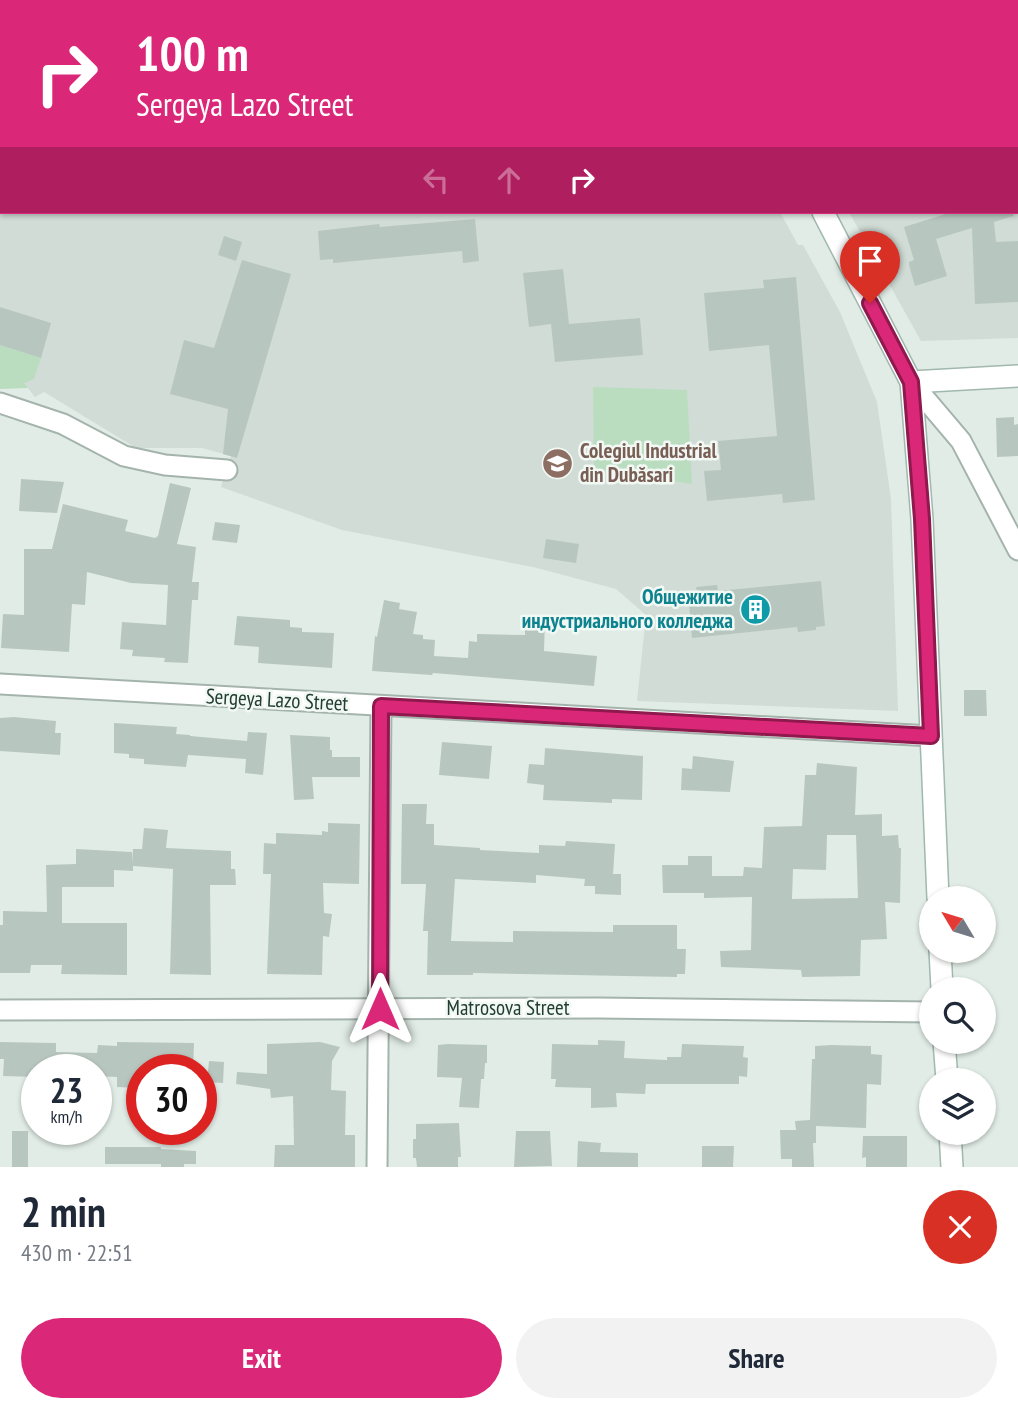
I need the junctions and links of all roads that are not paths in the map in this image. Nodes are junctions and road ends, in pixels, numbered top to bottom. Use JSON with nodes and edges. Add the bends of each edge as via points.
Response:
{"nodes":[{"id":1,"x":824,"y":214,"type":"edge"},
{"id":2,"x":1018,"y":376,"type":"edge"},
{"id":3,"x":911,"y":382,"type":"junction"},
{"id":4,"x":0,"y":403,"type":"edge"},
{"id":5,"x":227,"y":470,"type":"dead end"},
{"id":6,"x":1016,"y":543,"type":"edge"},
{"id":7,"x":0,"y":684,"type":"edge"},
{"id":8,"x":381,"y":706,"type":"junction"},
{"id":9,"x":931,"y":736,"type":"junction"},
{"id":10,"x":937,"y":886,"type":"edge"},
{"id":11,"x":380,"y":1009,"type":"junction"},
{"id":12,"x":0,"y":1010,"type":"edge"},
{"id":13,"x":919,"y":1012,"type":"edge"},
{"id":14,"x":951,"y":1145,"type":"edge"},
{"id":15,"x":377,"y":1167,"type":"edge"},
{"id":16,"x":952,"y":1167,"type":"edge"}],
"edges":[{"from":1,"to":3,"type":"street"},
{"from":2,"to":3,"type":"street"},
{"from":3,"to":6,"type":"street","via":[[961,441]]},
{"from":3,"to":9,"type":"street"},
{"from":4,"to":5,"type":"street","via":[[63,424],[124,456],[165,466]]},
{"from":7,"to":8,"type":"street","name":"Sergeya Lazo Street"},
{"from":8,"to":9,"type":"street","name":"Sergeya Lazo Street"},
{"from":8,"to":11,"type":"street"},
{"from":9,"to":10,"type":"street"},
{"from":11,"to":12,"type":"street","name":"Matrosova Street"},
{"from":11,"to":13,"type":"street","name":"Matrosova Street"},
{"from":11,"to":15,"type":"street"},
{"from":14,"to":16,"type":"street"}]}
